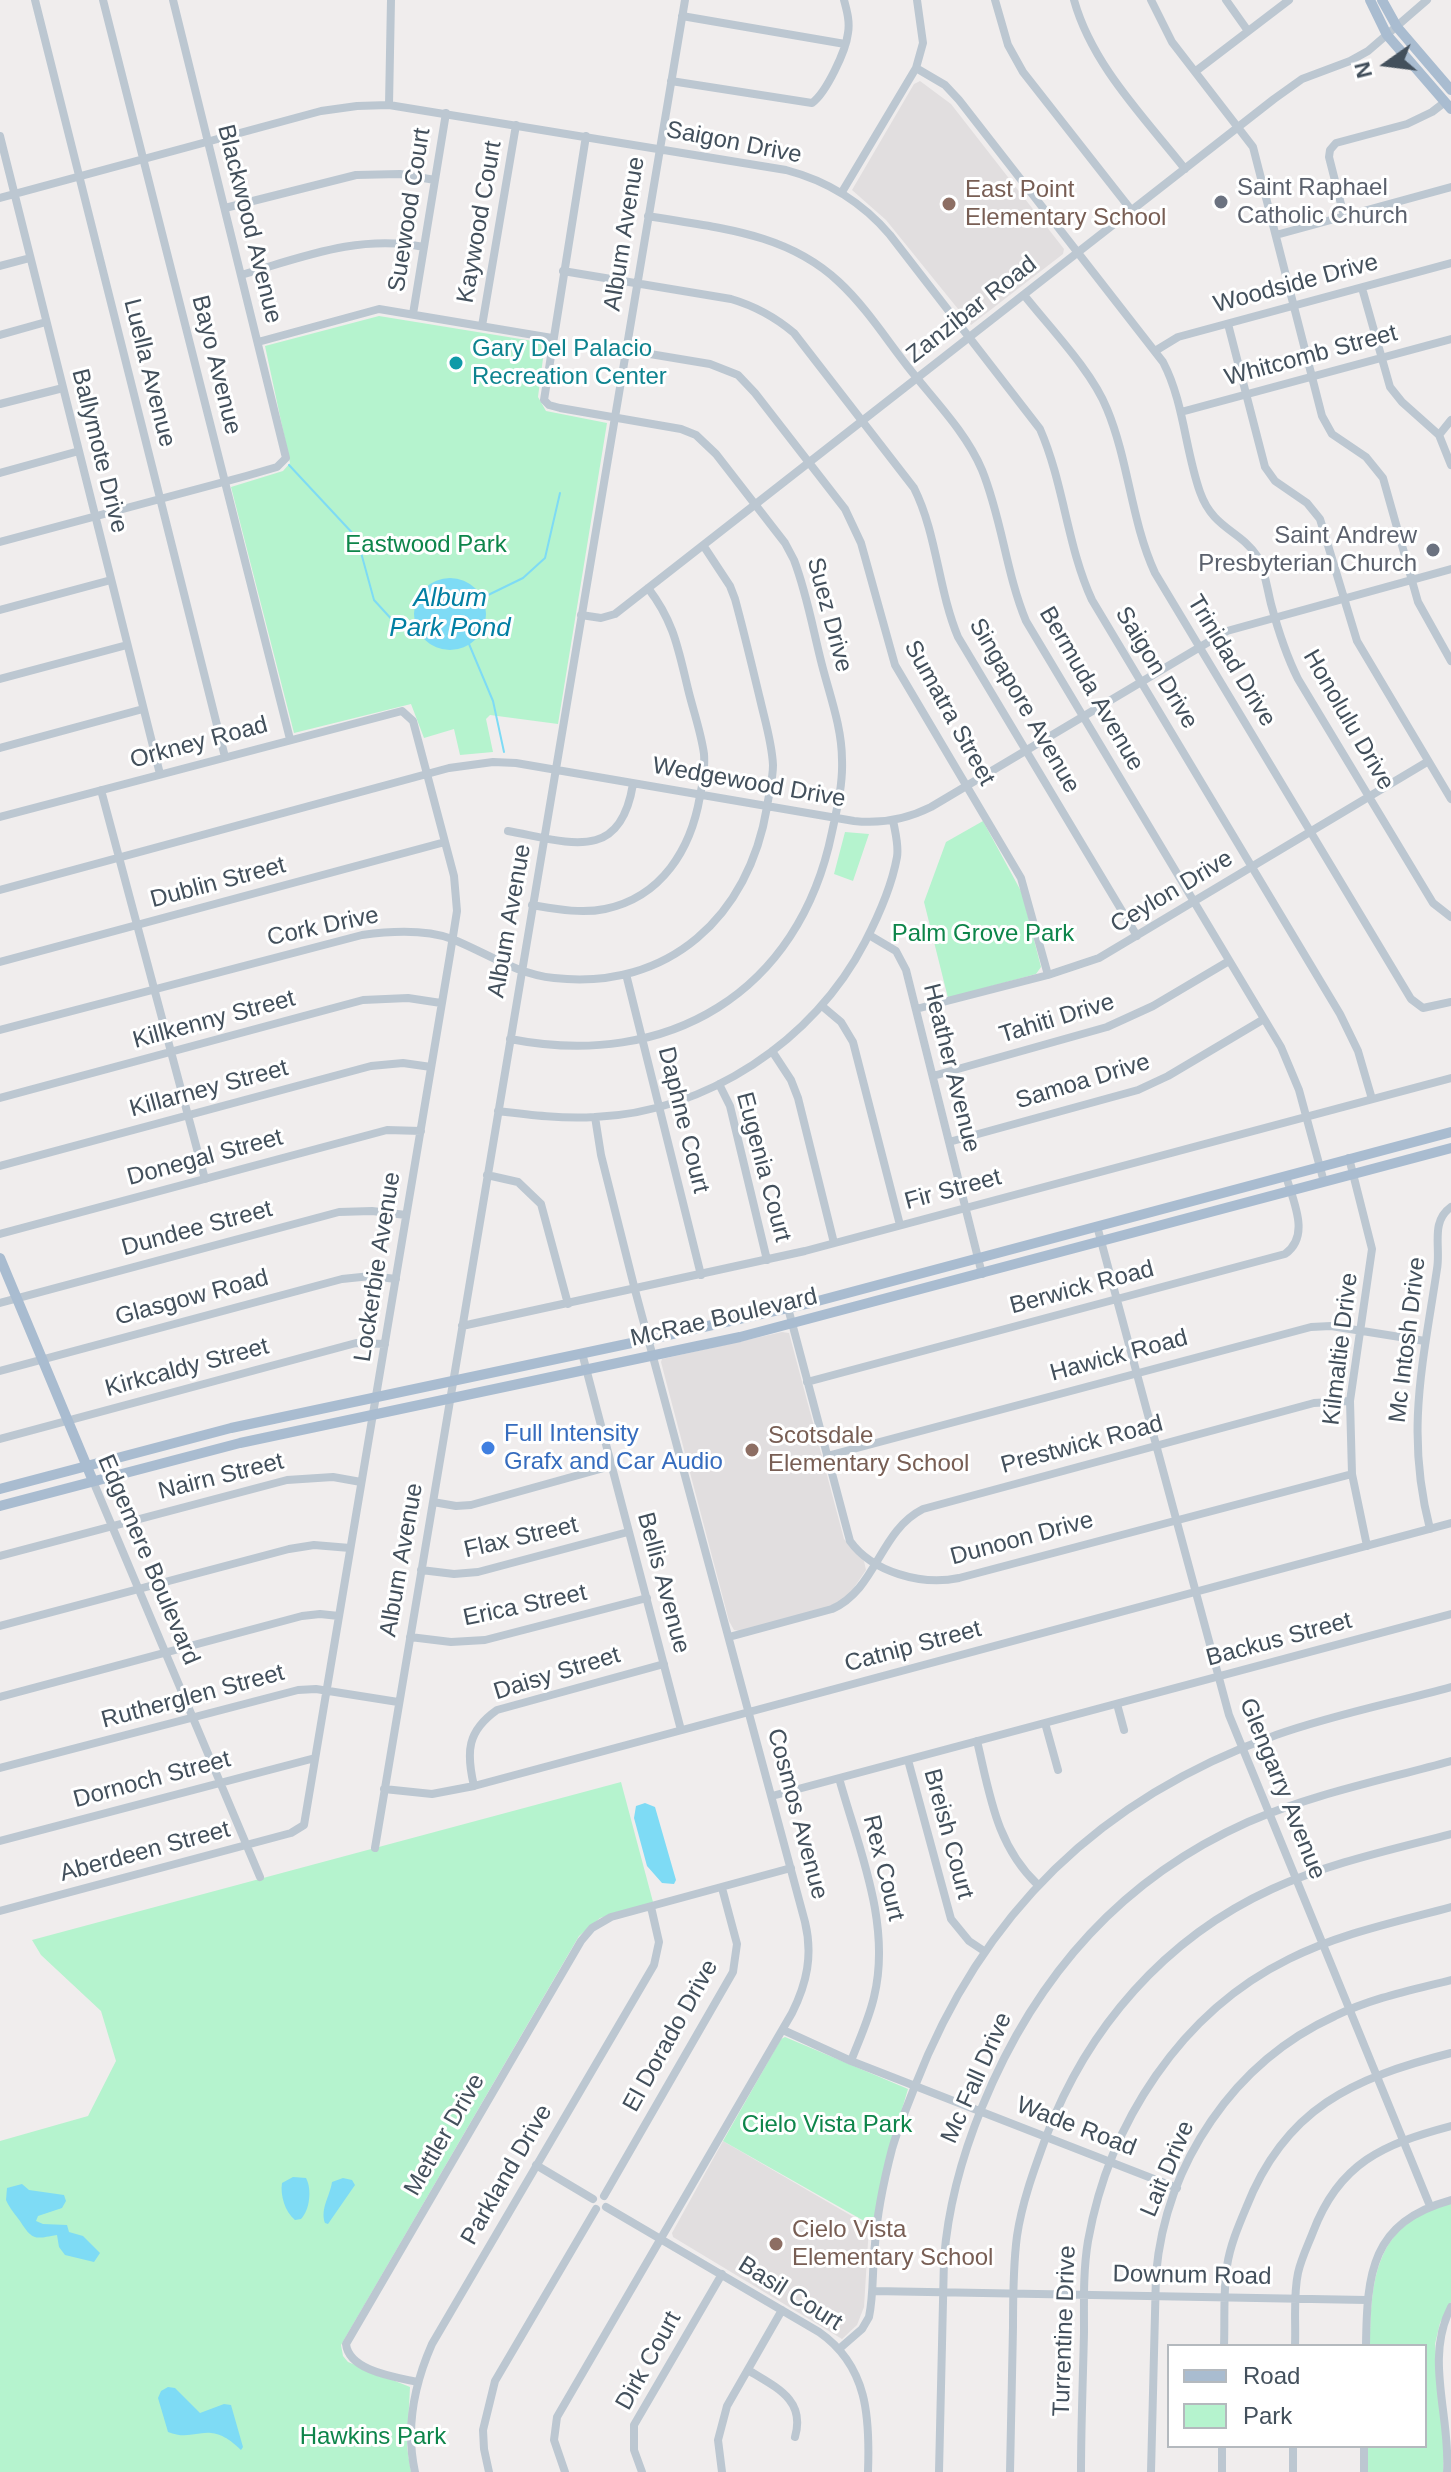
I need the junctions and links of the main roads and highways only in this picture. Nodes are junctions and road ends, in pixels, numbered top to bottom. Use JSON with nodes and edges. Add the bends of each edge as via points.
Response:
{"nodes":[{"id":1,"x":1370,"y":0,"type":"edge"},
{"id":2,"x":1382,"y":0,"type":"edge"},
{"id":3,"x":1451,"y":90,"type":"edge"},
{"id":4,"x":1448,"y":105,"type":"edge"},
{"id":5,"x":1451,"y":1132,"type":"edge"},
{"id":6,"x":1451,"y":1148,"type":"edge"},
{"id":7,"x":0,"y":1258,"type":"edge"},
{"id":8,"x":522,"y":1365,"type":"junction"},
{"id":9,"x":525,"y":1382,"type":"junction"},
{"id":10,"x":87,"y":1465,"type":"junction"},
{"id":11,"x":93,"y":1481,"type":"junction"},
{"id":12,"x":0,"y":1489,"type":"edge"},
{"id":13,"x":0,"y":1506,"type":"edge"}],
"edges":[{"from":1,"to":4,"type":"main road","via":[[1387,35]]},
{"from":2,"to":3,"type":"main road","via":[[1397,27]]},
{"from":5,"to":8,"type":"main road","name":"McRae Boulevard","via":[[788,1308]]},
{"from":6,"to":9,"type":"main road","name":"McRae Boulevard","via":[[792,1324]]},
{"from":7,"to":10,"type":"main road","name":"Edgemere Boulevard"},
{"from":8,"to":9,"type":"main road"},
{"from":8,"to":10,"type":"main road","name":"McRae Boulevard"},
{"from":9,"to":11,"type":"main road","name":"McRae Boulevard","via":[[240,1443]]},
{"from":10,"to":11,"type":"main road","name":"Edgemere Boulevard"},
{"from":10,"to":12,"type":"main road","name":"McRae Boulevard"},
{"from":11,"to":13,"type":"main road","name":"McRae Boulevard"}]}
